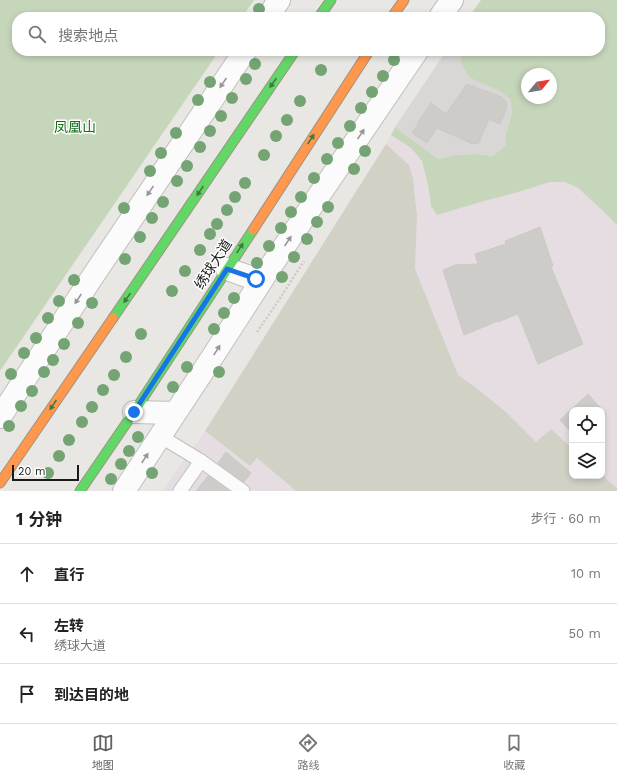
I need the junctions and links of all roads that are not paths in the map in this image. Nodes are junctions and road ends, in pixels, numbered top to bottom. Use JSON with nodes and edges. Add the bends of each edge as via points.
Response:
{"nodes":[{"id":1,"x":279,"y":0,"type":"edge"},
{"id":2,"x":331,"y":0,"type":"edge"},
{"id":3,"x":404,"y":0,"type":"edge"},
{"id":4,"x":452,"y":0,"type":"edge"},
{"id":5,"x":271,"y":12,"type":"edge"},
{"id":6,"x":323,"y":12,"type":"edge"},
{"id":7,"x":396,"y":12,"type":"edge"},
{"id":8,"x":444,"y":12,"type":"edge"},
{"id":9,"x":242,"y":56,"type":"edge"},
{"id":10,"x":293,"y":56,"type":"edge"},
{"id":11,"x":366,"y":56,"type":"edge"},
{"id":12,"x":414,"y":56,"type":"edge"},
{"id":13,"x":227,"y":269,"type":"junction"},
{"id":14,"x":261,"y":281,"type":"junction"},
{"id":15,"x":134,"y":412,"type":"junction"},
{"id":16,"x":175,"y":413,"type":"junction"},
{"id":17,"x":0,"y":417,"type":"edge"},
{"id":18,"x":160,"y":436,"type":"junction"},
{"id":19,"x":201,"y":460,"type":"junction"},
{"id":20,"x":0,"y":483,"type":"edge"},
{"id":21,"x":80,"y":491,"type":"edge"},
{"id":22,"x":124,"y":491,"type":"edge"},
{"id":23,"x":180,"y":491,"type":"edge"},
{"id":24,"x":243,"y":491,"type":"edge"}],
"edges":[{"from":1,"to":5,"type":"street"},
{"from":2,"to":6,"type":"main road"},
{"from":3,"to":7,"type":"main road"},
{"from":4,"to":8,"type":"street"},
{"from":9,"to":17,"type":"street","one_way":true},
{"from":10,"to":20,"type":"main road","one_way":true},
{"from":13,"to":11,"type":"main road","name":"绣球大道","one_way":true},
{"from":14,"to":12,"type":"street","one_way":true},
{"from":13,"to":14,"type":"street"},
{"from":13,"to":15,"type":"main road","name":"绣球大道"},
{"from":16,"to":14,"type":"street","one_way":true},
{"from":15,"to":16,"type":"street"},
{"from":15,"to":21,"type":"main road","name":"绣球大道"},
{"from":16,"to":18,"type":"street"},
{"from":18,"to":19,"type":"lane"},
{"from":22,"to":18,"type":"street","one_way":true},
{"from":19,"to":23,"type":"lane"},
{"from":19,"to":24,"type":"lane"}]}
